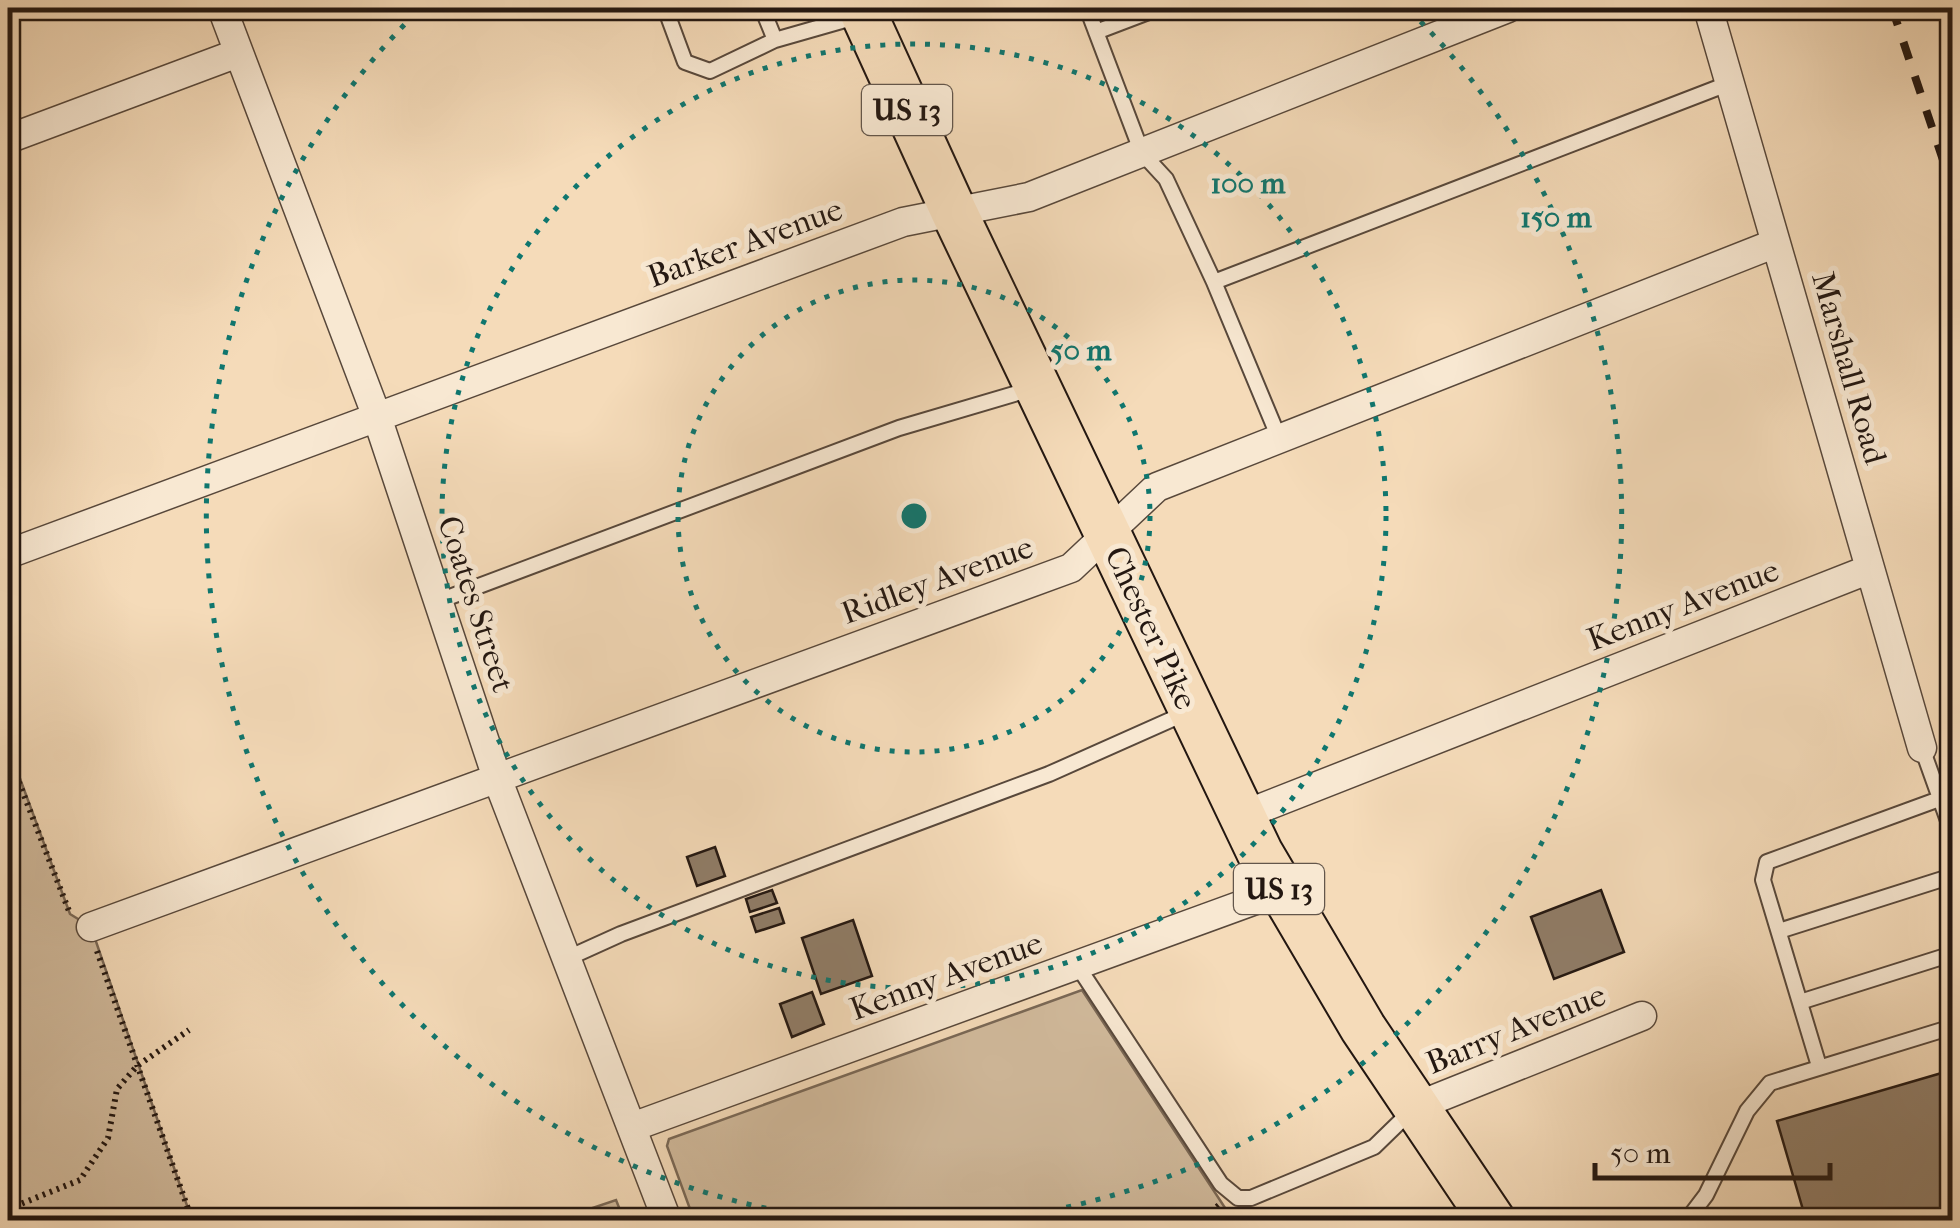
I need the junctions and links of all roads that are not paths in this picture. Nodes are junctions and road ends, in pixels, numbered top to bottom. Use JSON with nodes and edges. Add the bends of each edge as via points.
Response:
{"nodes":[{"id":1,"x":222,"y":8,"type":"edge"},
{"id":2,"x":666,"y":8,"type":"edge"},
{"id":3,"x":762,"y":8,"type":"edge"},
{"id":4,"x":1086,"y":8,"type":"edge"},
{"id":5,"x":1159,"y":8,"type":"edge"},
{"id":6,"x":1508,"y":8,"type":"edge"},
{"id":7,"x":1708,"y":8,"type":"edge"},
{"id":8,"x":863,"y":11,"type":"edge"},
{"id":9,"x":1096,"y":32,"type":"junction"},
{"id":10,"x":775,"y":40,"type":"junction"},
{"id":11,"x":238,"y":53,"type":"junction"},
{"id":12,"x":1730,"y":83,"type":"junction"},
{"id":13,"x":8,"y":139,"type":"edge"},
{"id":14,"x":1142,"y":152,"type":"junction"},
{"id":15,"x":954,"y":212,"type":"junction"},
{"id":16,"x":1776,"y":242,"type":"junction"},
{"id":17,"x":1214,"y":282,"type":"junction"},
{"id":18,"x":1037,"y":387,"type":"junction"},
{"id":19,"x":377,"y":417,"type":"junction"},
{"id":20,"x":1279,"y":438,"type":"junction"},
{"id":21,"x":1107,"y":534,"type":"junction"},
{"id":22,"x":8,"y":554,"type":"edge"},
{"id":23,"x":1870,"y":569,"type":"junction"},
{"id":24,"x":438,"y":601,"type":"junction"},
{"id":25,"x":1191,"y":711,"type":"junction"},
{"id":26,"x":1922,"y":748,"type":"joint"},
{"id":27,"x":497,"y":778,"type":"junction"},
{"id":28,"x":1942,"y":798,"type":"junction"},
{"id":29,"x":1241,"y":816,"type":"junction"},
{"id":30,"x":1952,"y":832,"type":"edge"},
{"id":31,"x":1952,"y":876,"type":"edge"},
{"id":32,"x":1280,"y":891,"type":"junction"},
{"id":33,"x":91,"y":927,"type":"road end"},
{"id":34,"x":1780,"y":931,"type":"junction"},
{"id":35,"x":1952,"y":954,"type":"edge"},
{"id":36,"x":568,"y":958,"type":"junction"},
{"id":37,"x":1077,"y":965,"type":"junction"},
{"id":38,"x":1800,"y":1002,"type":"junction"},
{"id":39,"x":1642,"y":1016,"type":"dead end"},
{"id":40,"x":1952,"y":1028,"type":"edge"},
{"id":41,"x":1818,"y":1066,"type":"junction"},
{"id":42,"x":1415,"y":1107,"type":"junction"},
{"id":43,"x":635,"y":1126,"type":"junction"},
{"id":44,"x":668,"y":1220,"type":"edge"},
{"id":45,"x":1492,"y":1220,"type":"edge"},
{"id":46,"x":1687,"y":1220,"type":"edge"}],
"edges":[{"from":1,"to":11,"type":"street","name":"Coates Street"},
{"from":2,"to":10,"type":"lane","via":[[685,62],[695,68],[710,71]]},
{"from":3,"to":10,"type":"lane"},
{"from":4,"to":9,"type":"lane"},
{"from":5,"to":9,"type":"lane"},
{"from":6,"to":14,"type":"street","name":"Barker Avenue"},
{"from":7,"to":12,"type":"street","name":"Marshall Road"},
{"from":8,"to":10,"type":"lane"},
{"from":8,"to":15,"type":"main road","name":"Chester Pike","number":"US 13"},
{"from":9,"to":14,"type":"lane"},
{"from":11,"to":13,"type":"street"},
{"from":11,"to":19,"type":"street","name":"Coates Street"},
{"from":12,"to":16,"type":"street","name":"Marshall Road"},
{"from":12,"to":17,"type":"lane"},
{"from":14,"to":15,"type":"street","name":"Barker Avenue","via":[[1029,198]]},
{"from":14,"to":17,"type":"lane","via":[[1166,180]]},
{"from":15,"to":18,"type":"main road","name":"Chester Pike","number":"US 13"},
{"from":15,"to":19,"type":"street","name":"Barker Avenue","via":[[903,222]]},
{"from":16,"to":20,"type":"street","name":"Ridley Avenue"},
{"from":16,"to":23,"type":"street","name":"Marshall Road"},
{"from":17,"to":20,"type":"lane"},
{"from":18,"to":21,"type":"main road","name":"Chester Pike","number":"US 13"},
{"from":18,"to":24,"type":"lane","via":[[899,428]]},
{"from":19,"to":22,"type":"street","name":"Barker Avenue"},
{"from":19,"to":24,"type":"street","name":"Coates Street"},
{"from":20,"to":21,"type":"street","name":"Ridley Avenue","via":[[1157,487]]},
{"from":21,"to":25,"type":"main road","name":"Chester Pike","number":"US 13"},
{"from":21,"to":27,"type":"street","name":"Ridley Avenue","via":[[1071,568]]},
{"from":23,"to":26,"type":"street","name":"Marshall Road"},
{"from":23,"to":29,"type":"street","name":"Kenny Avenue"},
{"from":24,"to":27,"type":"street","name":"Coates Street"},
{"from":25,"to":29,"type":"main road","name":"Chester Pike","number":"US 13"},
{"from":25,"to":36,"type":"lane","via":[[1050,774]]},
{"from":26,"to":28,"type":"lane"},
{"from":27,"to":33,"type":"street","name":"Ridley Avenue"},
{"from":27,"to":36,"type":"street","name":"Coates Street"},
{"from":28,"to":30,"type":"lane"},
{"from":28,"to":34,"type":"lane","via":[[1767,862],[1763,880]]},
{"from":29,"to":32,"type":"main road","name":"Chester Pike","number":"US 13"},
{"from":31,"to":34,"type":"lane"},
{"from":32,"to":37,"type":"street","name":"Kenny Avenue"},
{"from":32,"to":42,"type":"main road","name":"Chester Pike","number":"US 13"},
{"from":34,"to":38,"type":"lane"},
{"from":35,"to":38,"type":"lane"},
{"from":36,"to":43,"type":"street","name":"Coates Street"},
{"from":37,"to":42,"type":"lane","via":[[1221,1184],[1238,1198],[1374,1148]]},
{"from":37,"to":43,"type":"street","name":"Kenny Avenue"},
{"from":38,"to":41,"type":"lane"},
{"from":39,"to":42,"type":"street","name":"Barry Avenue"},
{"from":40,"to":41,"type":"lane"},
{"from":41,"to":46,"type":"lane","via":[[1786,1075],[1759,1094]]},
{"from":42,"to":45,"type":"main road","name":"Chester Pike","number":"US 13"},
{"from":43,"to":44,"type":"street","name":"Coates Street"}]}
